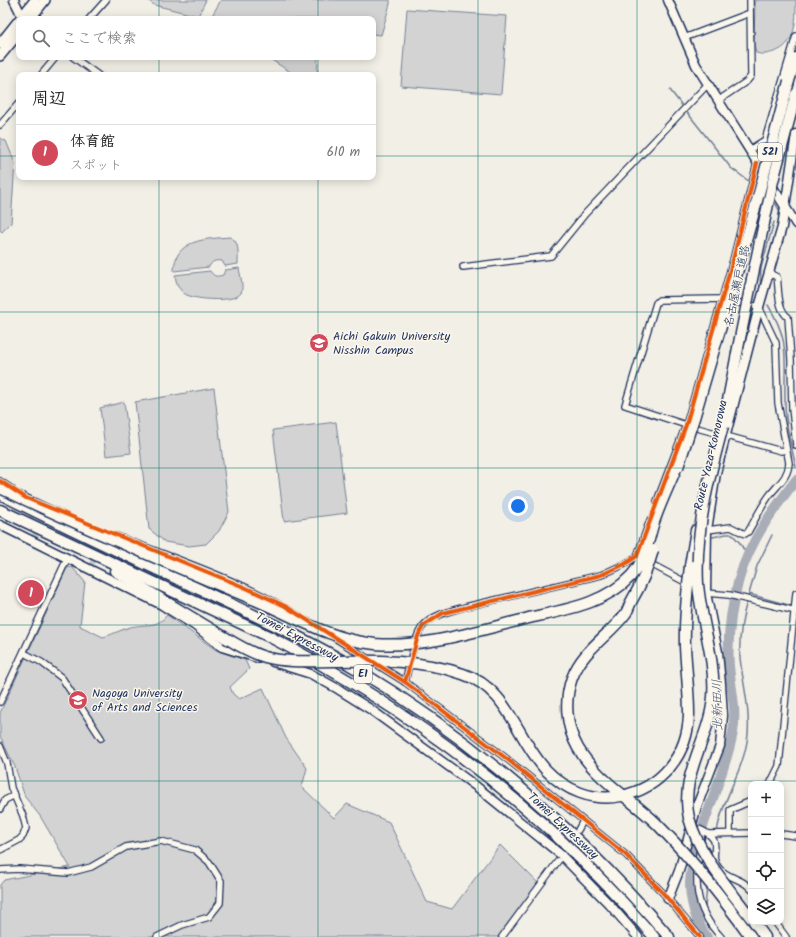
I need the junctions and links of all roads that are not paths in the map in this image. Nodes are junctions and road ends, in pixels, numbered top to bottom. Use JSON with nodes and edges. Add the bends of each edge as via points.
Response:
{"nodes":[{"id":1,"x":14,"y":0,"type":"edge"},
{"id":2,"x":35,"y":0,"type":"edge"},
{"id":3,"x":45,"y":0,"type":"edge"},
{"id":4,"x":106,"y":0,"type":"edge"},
{"id":5,"x":668,"y":0,"type":"edge"},
{"id":6,"x":750,"y":0,"type":"edge"},
{"id":7,"x":750,"y":13,"type":"junction"},
{"id":8,"x":22,"y":16,"type":"edge"},
{"id":9,"x":25,"y":16,"type":"edge"},
{"id":10,"x":26,"y":16,"type":"edge"},
{"id":11,"x":92,"y":16,"type":"edge"},
{"id":12,"x":16,"y":27,"type":"edge"},
{"id":13,"x":796,"y":36,"type":"edge"},
{"id":14,"x":16,"y":37,"type":"edge"},
{"id":15,"x":684,"y":38,"type":"junction"},
{"id":16,"x":0,"y":44,"type":"edge"},
{"id":17,"x":0,"y":56,"type":"edge"},
{"id":18,"x":796,"y":58,"type":"edge"},
{"id":19,"x":54,"y":60,"type":"edge"},
{"id":20,"x":77,"y":60,"type":"edge"},
{"id":21,"x":44,"y":72,"type":"edge"},
{"id":22,"x":94,"y":72,"type":"edge"},
{"id":23,"x":708,"y":84,"type":"junction"},
{"id":24,"x":796,"y":94,"type":"edge"},
{"id":25,"x":719,"y":100,"type":"junction"},
{"id":26,"x":16,"y":106,"type":"edge"},
{"id":27,"x":0,"y":125,"type":"edge"},
{"id":28,"x":796,"y":134,"type":"edge"},
{"id":29,"x":749,"y":150,"type":"junction"},
{"id":30,"x":794,"y":159,"type":"edge"},
{"id":31,"x":756,"y":163,"type":"junction"},
{"id":32,"x":786,"y":208,"type":"junction"},
{"id":33,"x":796,"y":224,"type":"edge"},
{"id":34,"x":462,"y":267,"type":"dead end"},
{"id":35,"x":769,"y":273,"type":"junction"},
{"id":36,"x":721,"y":298,"type":"junction"},
{"id":37,"x":759,"y":306,"type":"junction"},
{"id":38,"x":686,"y":425,"type":"junction"},
{"id":39,"x":724,"y":430,"type":"junction"},
{"id":40,"x":796,"y":445,"type":"edge"},
{"id":41,"x":785,"y":450,"type":"junction"},
{"id":42,"x":679,"y":462,"type":"junction"},
{"id":43,"x":0,"y":481,"type":"edge"},
{"id":44,"x":708,"y":483,"type":"junction"},
{"id":45,"x":0,"y":488,"type":"edge"},
{"id":46,"x":0,"y":494,"type":"edge"},
{"id":47,"x":0,"y":511,"type":"edge"},
{"id":48,"x":0,"y":525,"type":"edge"},
{"id":49,"x":707,"y":530,"type":"junction"},
{"id":50,"x":636,"y":556,"type":"junction"},
{"id":51,"x":67,"y":559,"type":"junction"},
{"id":52,"x":706,"y":593,"type":"junction"},
{"id":53,"x":796,"y":593,"type":"edge"},
{"id":54,"x":795,"y":611,"type":"edge"},
{"id":55,"x":24,"y":653,"type":"junction"},
{"id":56,"x":405,"y":682,"type":"junction"},
{"id":57,"x":0,"y":702,"type":"edge"},
{"id":58,"x":101,"y":738,"type":"dead end"},
{"id":59,"x":0,"y":746,"type":"edge"},
{"id":60,"x":0,"y":772,"type":"edge"},
{"id":61,"x":7,"y":774,"type":"junction"},
{"id":62,"x":772,"y":781,"type":"edge"},
{"id":63,"x":15,"y":795,"type":"junction"},
{"id":64,"x":748,"y":802,"type":"edge"},
{"id":65,"x":0,"y":809,"type":"edge"},
{"id":66,"x":583,"y":821,"type":"junction"},
{"id":67,"x":691,"y":826,"type":"junction"},
{"id":68,"x":578,"y":830,"type":"dead end"},
{"id":69,"x":702,"y":831,"type":"junction"},
{"id":70,"x":730,"y":833,"type":"junction"},
{"id":71,"x":748,"y":833,"type":"edge"},
{"id":72,"x":709,"y":834,"type":"junction"},
{"id":73,"x":784,"y":834,"type":"edge"},
{"id":74,"x":796,"y":836,"type":"edge"},
{"id":75,"x":0,"y":850,"type":"edge"},
{"id":76,"x":558,"y":860,"type":"dead end"},
{"id":77,"x":0,"y":870,"type":"edge"},
{"id":78,"x":748,"y":886,"type":"edge"},
{"id":79,"x":668,"y":899,"type":"junction"},
{"id":80,"x":748,"y":914,"type":"edge"},
{"id":81,"x":756,"y":925,"type":"edge"},
{"id":82,"x":777,"y":925,"type":"edge"},
{"id":83,"x":157,"y":937,"type":"edge"},
{"id":84,"x":502,"y":937,"type":"edge"},
{"id":85,"x":638,"y":937,"type":"edge"},
{"id":86,"x":654,"y":937,"type":"edge"},
{"id":87,"x":669,"y":937,"type":"edge"},
{"id":88,"x":700,"y":937,"type":"edge"},
{"id":89,"x":721,"y":937,"type":"edge"},
{"id":90,"x":750,"y":937,"type":"edge"},
{"id":91,"x":765,"y":937,"type":"edge"},
{"id":92,"x":786,"y":937,"type":"edge"}],
"edges":[{"from":1,"to":8,"type":"street"},
{"from":2,"to":9,"type":"main road"},
{"from":3,"to":10,"type":"main road"},
{"from":4,"to":11,"type":"street"},
{"from":5,"to":15,"type":"street"},
{"from":6,"to":7,"type":"street"},
{"from":7,"to":15,"type":"street"},
{"from":7,"to":25,"type":"street","via":[[751,76]]},
{"from":12,"to":16,"type":"main road"},
{"from":13,"to":29,"type":"street","via":[[765,140]]},
{"from":14,"to":17,"type":"main road"},
{"from":15,"to":23,"type":"street"},
{"from":18,"to":42,"type":"highway","name":"名古屋瀬戸道路","number":"521","bridge":true,"via":[[735,280]]},
{"from":19,"to":21,"type":"street"},
{"from":20,"to":22,"type":"street"},
{"from":23,"to":25,"type":"street"},
{"from":23,"to":34,"type":"street","via":[[585,214],[551,256]]},
{"from":24,"to":39,"type":"highway","name":"名古屋瀬戸道路","number":"521","bridge":true,"via":[[772,181]]},
{"from":25,"to":29,"type":"street"},
{"from":26,"to":27,"type":"street"},
{"from":28,"to":30,"type":"street","name":"Route Yaza-Komorowa"},
{"from":29,"to":31,"type":"street"},
{"from":30,"to":32,"type":"street","name":"Route Yaza-Komorowa"},
{"from":31,"to":32,"type":"street"},
{"from":31,"to":36,"type":"street","via":[[733,260]]},
{"from":32,"to":33,"type":"street"},
{"from":32,"to":35,"type":"street","name":"Route Yaza-Komorowa"},
{"from":35,"to":37,"type":"street","name":"Route Yaza-Komorowa"},
{"from":35,"to":40,"type":"street","via":[[777,277],[781,309],[788,317]]},
{"from":36,"to":37,"type":"street"},
{"from":36,"to":38,"type":"street"},
{"from":36,"to":38,"type":"street","via":[[659,300],[625,405]]},
{"from":37,"to":39,"type":"street","name":"Route Yaza-Komorowa"},
{"from":37,"to":41,"type":"street","via":[[776,343],[778,403]]},
{"from":38,"to":39,"type":"street"},
{"from":38,"to":50,"type":"street"},
{"from":39,"to":41,"type":"street","via":[[781,451]]},
{"from":39,"to":44,"type":"highway","name":"名古屋瀬戸道路","bridge":true},
{"from":39,"to":49,"type":"street","name":"Route Yaza-Komorowa"},
{"from":41,"to":49,"type":"street","via":[[788,463],[786,475],[770,495],[748,532],[745,534],[726,527]]},
{"from":42,"to":45,"type":"highway","bridge":true,"via":[[653,524],[645,557],[631,575],[614,590],[567,609],[440,639],[402,644],[363,642],[324,632],[270,606],[103,536]]},
{"from":42,"to":90,"type":"highway","bridge":true,"via":[[642,584],[627,612],[591,648],[578,666],[569,686],[568,718],[574,739],[592,766],[673,841],[720,895]]},
{"from":43,"to":56,"type":"street","via":[[26,499],[285,606]]},
{"from":44,"to":47,"type":"highway","bridge":true,"via":[[693,546],[686,607],[685,648],[689,715],[681,751],[660,779],[639,791],[605,798],[583,794],[564,785],[540,762],[498,697],[483,683],[463,674],[437,668],[395,663],[276,660],[248,651],[113,569]]},
{"from":44,"to":80,"type":"highway","bridge":true,"via":[[699,532],[698,564],[701,611],[712,662],[714,687],[711,711],[690,776],[688,808],[693,830],[705,854]]},
{"from":46,"to":87,"type":"highway","name":"Tomei Expressway","number":"E1","via":[[293,635],[354,668],[399,697],[484,758],[557,820],[614,876]]},
{"from":47,"to":86,"type":"highway","name":"Tomei Expressway","number":"E1","via":[[268,636],[392,707],[501,787],[553,832]]},
{"from":48,"to":51,"type":"street"},
{"from":49,"to":52,"type":"street","name":"Route Yaza-Komorowa"},
{"from":50,"to":52,"type":"street"},
{"from":50,"to":56,"type":"street","via":[[602,575],[443,613],[423,626]]},
{"from":51,"to":55,"type":"street"},
{"from":51,"to":85,"type":"street","via":[[162,605],[222,647],[311,674],[370,708],[477,787],[548,844],[610,905]]},
{"from":52,"to":54,"type":"street","via":[[729,594]]},
{"from":52,"to":67,"type":"street","name":"Route Yaza-Komorowa","via":[[718,652],[723,716],[720,746]]},
{"from":53,"to":54,"type":"street"},
{"from":54,"to":62,"type":"street","via":[[779,766]]},
{"from":55,"to":57,"type":"street"},
{"from":55,"to":58,"type":"street","via":[[62,678]]},
{"from":56,"to":66,"type":"street"},
{"from":59,"to":61,"type":"street","via":[[7,763]]},
{"from":60,"to":61,"type":"street"},
{"from":61,"to":63,"type":"street"},
{"from":63,"to":65,"type":"street","via":[[5,800]]},
{"from":63,"to":75,"type":"street","via":[[26,831],[19,840]]},
{"from":64,"to":70,"type":"street","via":[[730,810]]},
{"from":66,"to":68,"type":"street"},
{"from":66,"to":79,"type":"street","via":[[626,855]]},
{"from":67,"to":69,"type":"street"},
{"from":67,"to":79,"type":"street","name":"Route Yaza-Komorowa","via":[[679,871]]},
{"from":69,"to":72,"type":"street"},
{"from":69,"to":89,"type":"street","via":[[696,883],[699,902],[706,920]]},
{"from":70,"to":71,"type":"street"},
{"from":70,"to":72,"type":"street"},
{"from":72,"to":78,"type":"street","via":[[715,841],[717,866],[725,875]]},
{"from":73,"to":74,"type":"street"},
{"from":76,"to":84,"type":"street"},
{"from":77,"to":83,"type":"street","via":[[68,873],[91,867],[126,847],[161,841],[195,850],[209,862],[221,881],[220,903],[209,917],[182,925]]},
{"from":79,"to":88,"type":"street"},
{"from":81,"to":91,"type":"highway"},
{"from":82,"to":92,"type":"street"}]}
